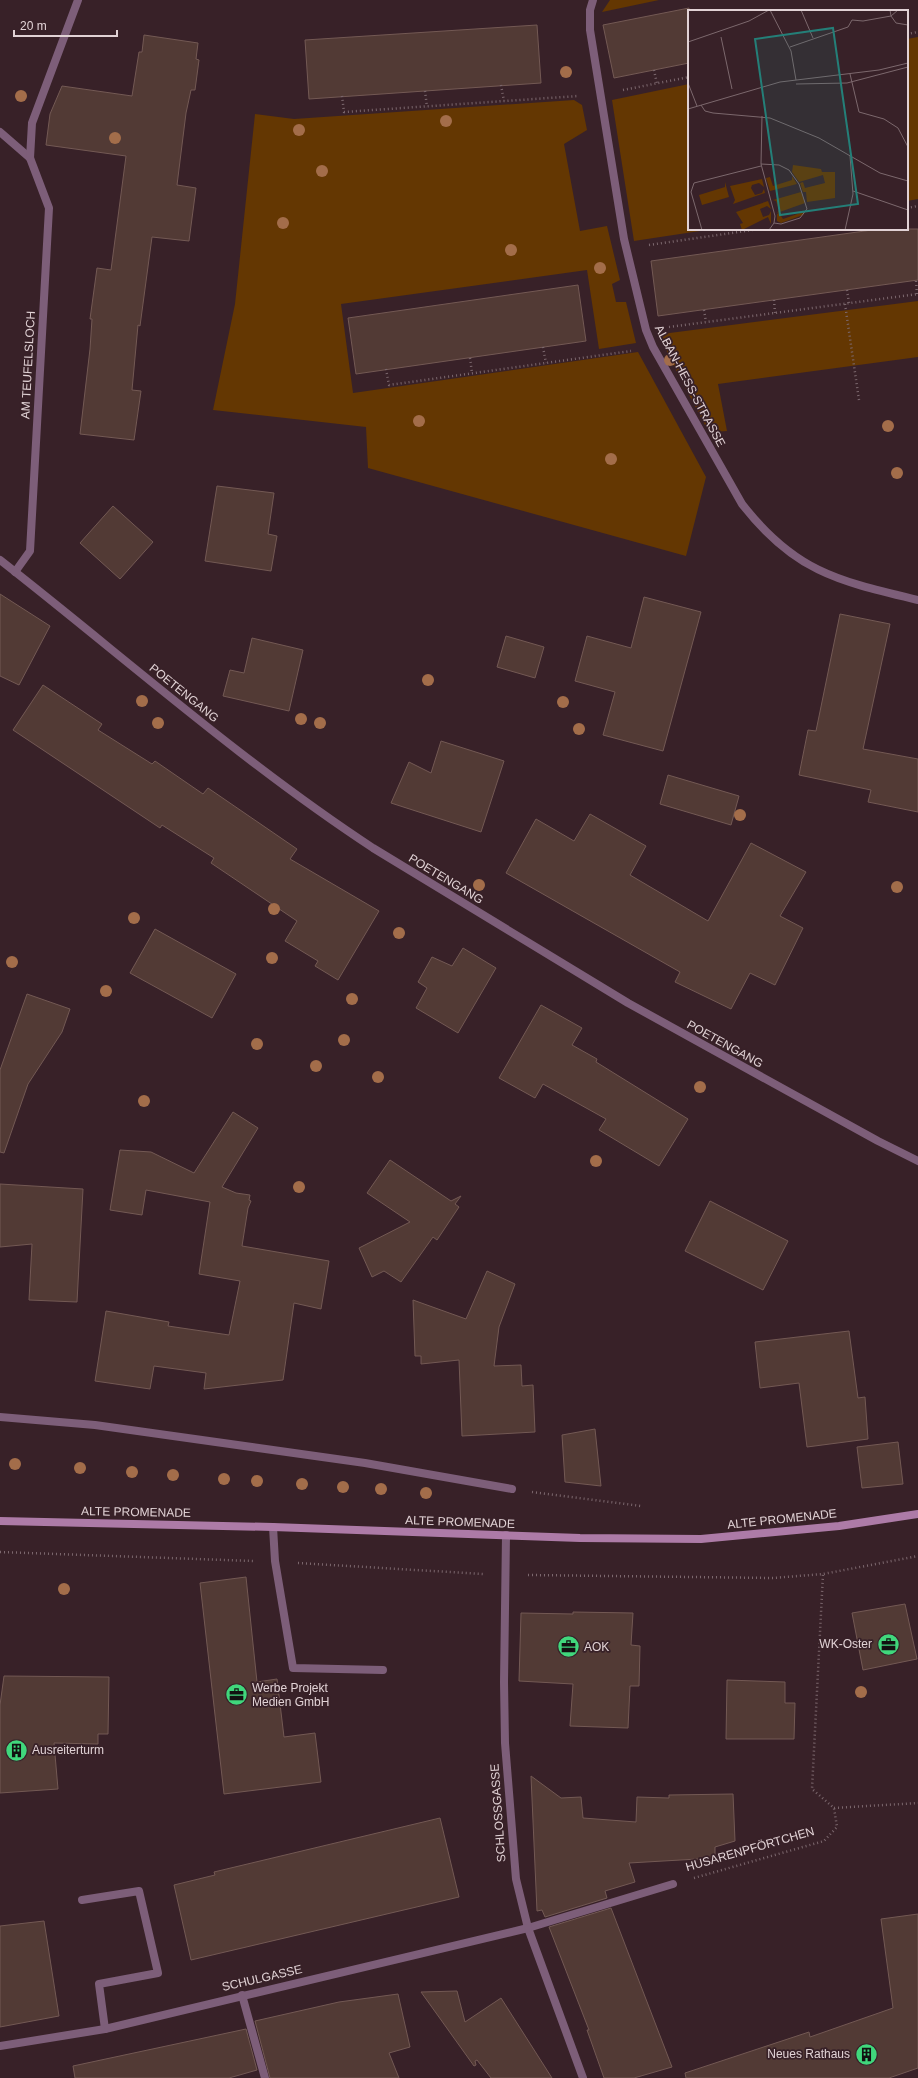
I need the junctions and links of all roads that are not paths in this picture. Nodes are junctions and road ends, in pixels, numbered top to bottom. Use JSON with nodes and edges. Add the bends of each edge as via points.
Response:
{"nodes":[{"id":1,"x":78,"y":0,"type":"edge"},
{"id":2,"x":593,"y":0,"type":"edge"},
{"id":3,"x":0,"y":132,"type":"edge"},
{"id":4,"x":30,"y":158,"type":"junction"},
{"id":5,"x":0,"y":560,"type":"edge"},
{"id":6,"x":15,"y":572,"type":"junction"},
{"id":7,"x":918,"y":600,"type":"edge"},
{"id":8,"x":918,"y":1161,"type":"edge"},
{"id":9,"x":0,"y":1416,"type":"edge"},
{"id":10,"x":512,"y":1489,"type":"road end"},
{"id":11,"x":918,"y":1514,"type":"edge"},
{"id":12,"x":0,"y":1521,"type":"edge"},
{"id":13,"x":273,"y":1527,"type":"junction"},
{"id":14,"x":506,"y":1535,"type":"junction"},
{"id":15,"x":383,"y":1670,"type":"dead end"},
{"id":16,"x":674,"y":1884,"type":"road end"},
{"id":17,"x":82,"y":1900,"type":"dead end"},
{"id":18,"x":528,"y":1928,"type":"junction"},
{"id":19,"x":242,"y":1995,"type":"junction"},
{"id":20,"x":105,"y":2029,"type":"junction"},
{"id":21,"x":0,"y":2046,"type":"edge"},
{"id":22,"x":265,"y":2078,"type":"edge"},
{"id":23,"x":583,"y":2078,"type":"edge"}],
"edges":[{"from":1,"to":4,"type":"street","name":"AM TEUFELSLOCH","via":[[32,123]]},
{"from":2,"to":7,"type":"street","name":"ALBAN-HESS-STRASSE","via":[[590,30],[626,248],[646,330],[653,347],[742,504],[778,544],[803,562],[840,580]]},
{"from":3,"to":4,"type":"street","name":"AM TEUFELSLOCH"},
{"from":4,"to":6,"type":"street","name":"AM TEUFELSLOCH","via":[[49,208],[30,551]]},
{"from":5,"to":6,"type":"street","name":"POETENGANG"},
{"from":6,"to":8,"type":"street","name":"POETENGANG","via":[[102,640],[200,723],[367,844],[628,1003]]},
{"from":9,"to":10,"type":"street","via":[[94,1425],[365,1463]]},
{"from":11,"to":14,"type":"main road","name":"ALTE PROMENADE","via":[[839,1526],[701,1539]]},
{"from":12,"to":13,"type":"main road","name":"ALTE PROMENADE"},
{"from":13,"to":14,"type":"main road","name":"ALTE PROMENADE"},
{"from":13,"to":15,"type":"street","via":[[274,1561],[293,1668]]},
{"from":14,"to":18,"type":"street","name":"SCHLOSSGASSE","via":[[505,1742],[516,1879]]},
{"from":16,"to":18,"type":"street","name":"HUSARENPFÖRTCHEN"},
{"from":17,"to":20,"type":"street","via":[[139,1890],[158,1973],[99,1984]]},
{"from":18,"to":19,"type":"street","name":"SCHULGASSE"},
{"from":18,"to":23,"type":"street","name":"SCHLOSSGASSE"},
{"from":19,"to":20,"type":"street","name":"SCHULGASSE"},
{"from":19,"to":22,"type":"street"},
{"from":20,"to":21,"type":"street","name":"SCHULGASSE"}]}
